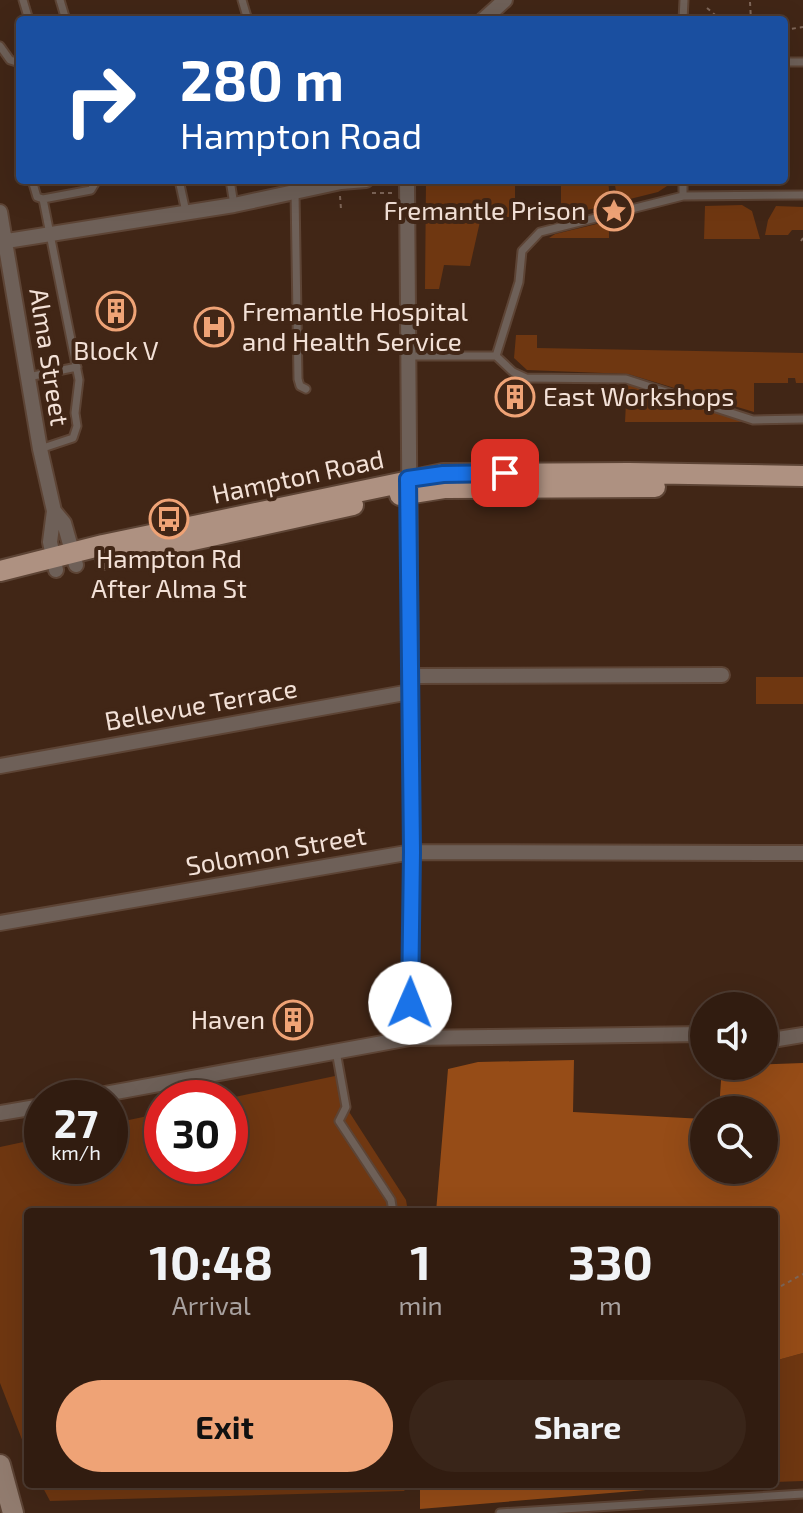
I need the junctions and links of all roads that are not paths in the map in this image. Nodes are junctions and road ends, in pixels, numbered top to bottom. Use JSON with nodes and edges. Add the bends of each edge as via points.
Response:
{"nodes":[{"id":1,"x":505,"y":0,"type":"edge"},
{"id":2,"x":487,"y":16,"type":"edge"},
{"id":3,"x":0,"y":46,"type":"edge"},
{"id":4,"x":16,"y":62,"type":"edge"},
{"id":5,"x":33,"y":184,"type":"edge"},
{"id":6,"x":95,"y":184,"type":"edge"},
{"id":7,"x":180,"y":184,"type":"edge"},
{"id":8,"x":231,"y":184,"type":"edge"},
{"id":9,"x":323,"y":184,"type":"edge"},
{"id":10,"x":407,"y":184,"type":"edge"},
{"id":11,"x":683,"y":184,"type":"edge"},
{"id":12,"x":295,"y":192,"type":"junction"},
{"id":13,"x":803,"y":195,"type":"edge"},
{"id":14,"x":683,"y":196,"type":"junction"},
{"id":15,"x":43,"y":199,"type":"junction"},
{"id":16,"x":234,"y":205,"type":"junction"},
{"id":17,"x":0,"y":212,"type":"edge"},
{"id":18,"x":186,"y":212,"type":"junction"},
{"id":19,"x":49,"y":234,"type":"junction"},
{"id":20,"x":3,"y":242,"type":"edge"},
{"id":21,"x":407,"y":356,"type":"junction"},
{"id":22,"x":496,"y":356,"type":"junction"},
{"id":23,"x":77,"y":367,"type":"junction"},
{"id":24,"x":27,"y":378,"type":"junction"},
{"id":25,"x":306,"y":389,"type":"dead end"},
{"id":26,"x":803,"y":419,"type":"edge"},
{"id":27,"x":40,"y":449,"type":"junction"},
{"id":28,"x":803,"y":476,"type":"edge"},
{"id":29,"x":409,"y":486,"type":"junction"},
{"id":30,"x":803,"y":487,"type":"edge"},
{"id":31,"x":65,"y":561,"type":"junction"},
{"id":32,"x":0,"y":571,"type":"edge"},
{"id":33,"x":0,"y":582,"type":"edge"},
{"id":34,"x":722,"y":675,"type":"dead end"},
{"id":35,"x":411,"y":676,"type":"junction"},
{"id":36,"x":410,"y":692,"type":"junction"},
{"id":37,"x":0,"y":766,"type":"edge"},
{"id":38,"x":412,"y":852,"type":"junction"},
{"id":39,"x":803,"y":853,"type":"edge"},
{"id":40,"x":0,"y":923,"type":"edge"},
{"id":41,"x":690,"y":1034,"type":"edge"},
{"id":42,"x":803,"y":1035,"type":"edge"},
{"id":43,"x":410,"y":1038,"type":"junction"},
{"id":44,"x":778,"y":1039,"type":"edge"},
{"id":45,"x":336,"y":1051,"type":"junction"},
{"id":46,"x":128,"y":1090,"type":"edge"},
{"id":47,"x":24,"y":1109,"type":"edge"},
{"id":48,"x":0,"y":1113,"type":"edge"},
{"id":49,"x":392,"y":1208,"type":"edge"},
{"id":50,"x":0,"y":1465,"type":"edge"},
{"id":51,"x":803,"y":1494,"type":"edge"},
{"id":52,"x":13,"y":1513,"type":"edge"},
{"id":53,"x":500,"y":1513,"type":"edge"}],
"edges":[{"from":1,"to":2,"type":"street"},
{"from":3,"to":4,"type":"lane"},
{"from":5,"to":15,"type":"lane"},
{"from":6,"to":15,"type":"lane","via":[[91,190]]},
{"from":7,"to":18,"type":"lane"},
{"from":8,"to":16,"type":"lane"},
{"from":9,"to":12,"type":"street"},
{"from":10,"to":21,"type":"street"},
{"from":11,"to":14,"type":"lane"},
{"from":12,"to":16,"type":"street"},
{"from":12,"to":25,"type":"lane","via":[[298,379]]},
{"from":13,"to":14,"type":"lane"},
{"from":14,"to":22,"type":"lane","via":[[560,226],[530,240],[522,251],[519,282]]},
{"from":15,"to":19,"type":"lane"},
{"from":16,"to":18,"type":"street"},
{"from":17,"to":20,"type":"street","name":"Alma Street"},
{"from":18,"to":19,"type":"street"},
{"from":19,"to":20,"type":"street"},
{"from":19,"to":23,"type":"lane"},
{"from":20,"to":24,"type":"street","name":"Alma Street"},
{"from":21,"to":22,"type":"lane"},
{"from":21,"to":29,"type":"street"},
{"from":22,"to":26,"type":"lane","via":[[526,378],[626,379],[753,420]]},
{"from":23,"to":24,"type":"lane"},
{"from":23,"to":27,"type":"lane","via":[[73,438]]},
{"from":24,"to":27,"type":"street","name":"Alma Street"},
{"from":27,"to":31,"type":"street","name":"Alma Street","via":[[54,511],[50,526]]},
{"from":28,"to":29,"type":"main road","name":"Hampton Road","via":[[474,473]]},
{"from":29,"to":30,"type":"main road","name":"Hampton Road"},
{"from":29,"to":31,"type":"main road","name":"Hampton Road"},
{"from":29,"to":35,"type":"street"},
{"from":31,"to":32,"type":"main road","name":"Hampton Road"},
{"from":31,"to":33,"type":"main road","name":"Hampton Road"},
{"from":34,"to":35,"type":"street"},
{"from":35,"to":36,"type":"street"},
{"from":36,"to":37,"type":"street","name":"Bellevue Terrace"},
{"from":36,"to":38,"type":"street"},
{"from":38,"to":39,"type":"street","name":"Solomon Street"},
{"from":38,"to":40,"type":"street","name":"Solomon Street"},
{"from":38,"to":43,"type":"street"},
{"from":41,"to":43,"type":"street"},
{"from":42,"to":44,"type":"street"},
{"from":43,"to":45,"type":"street"},
{"from":45,"to":46,"type":"street"},
{"from":45,"to":49,"type":"lane","via":[[346,1107],[339,1121]]},
{"from":47,"to":48,"type":"street"},
{"from":50,"to":52,"type":"street"},
{"from":51,"to":53,"type":"lane"}]}
